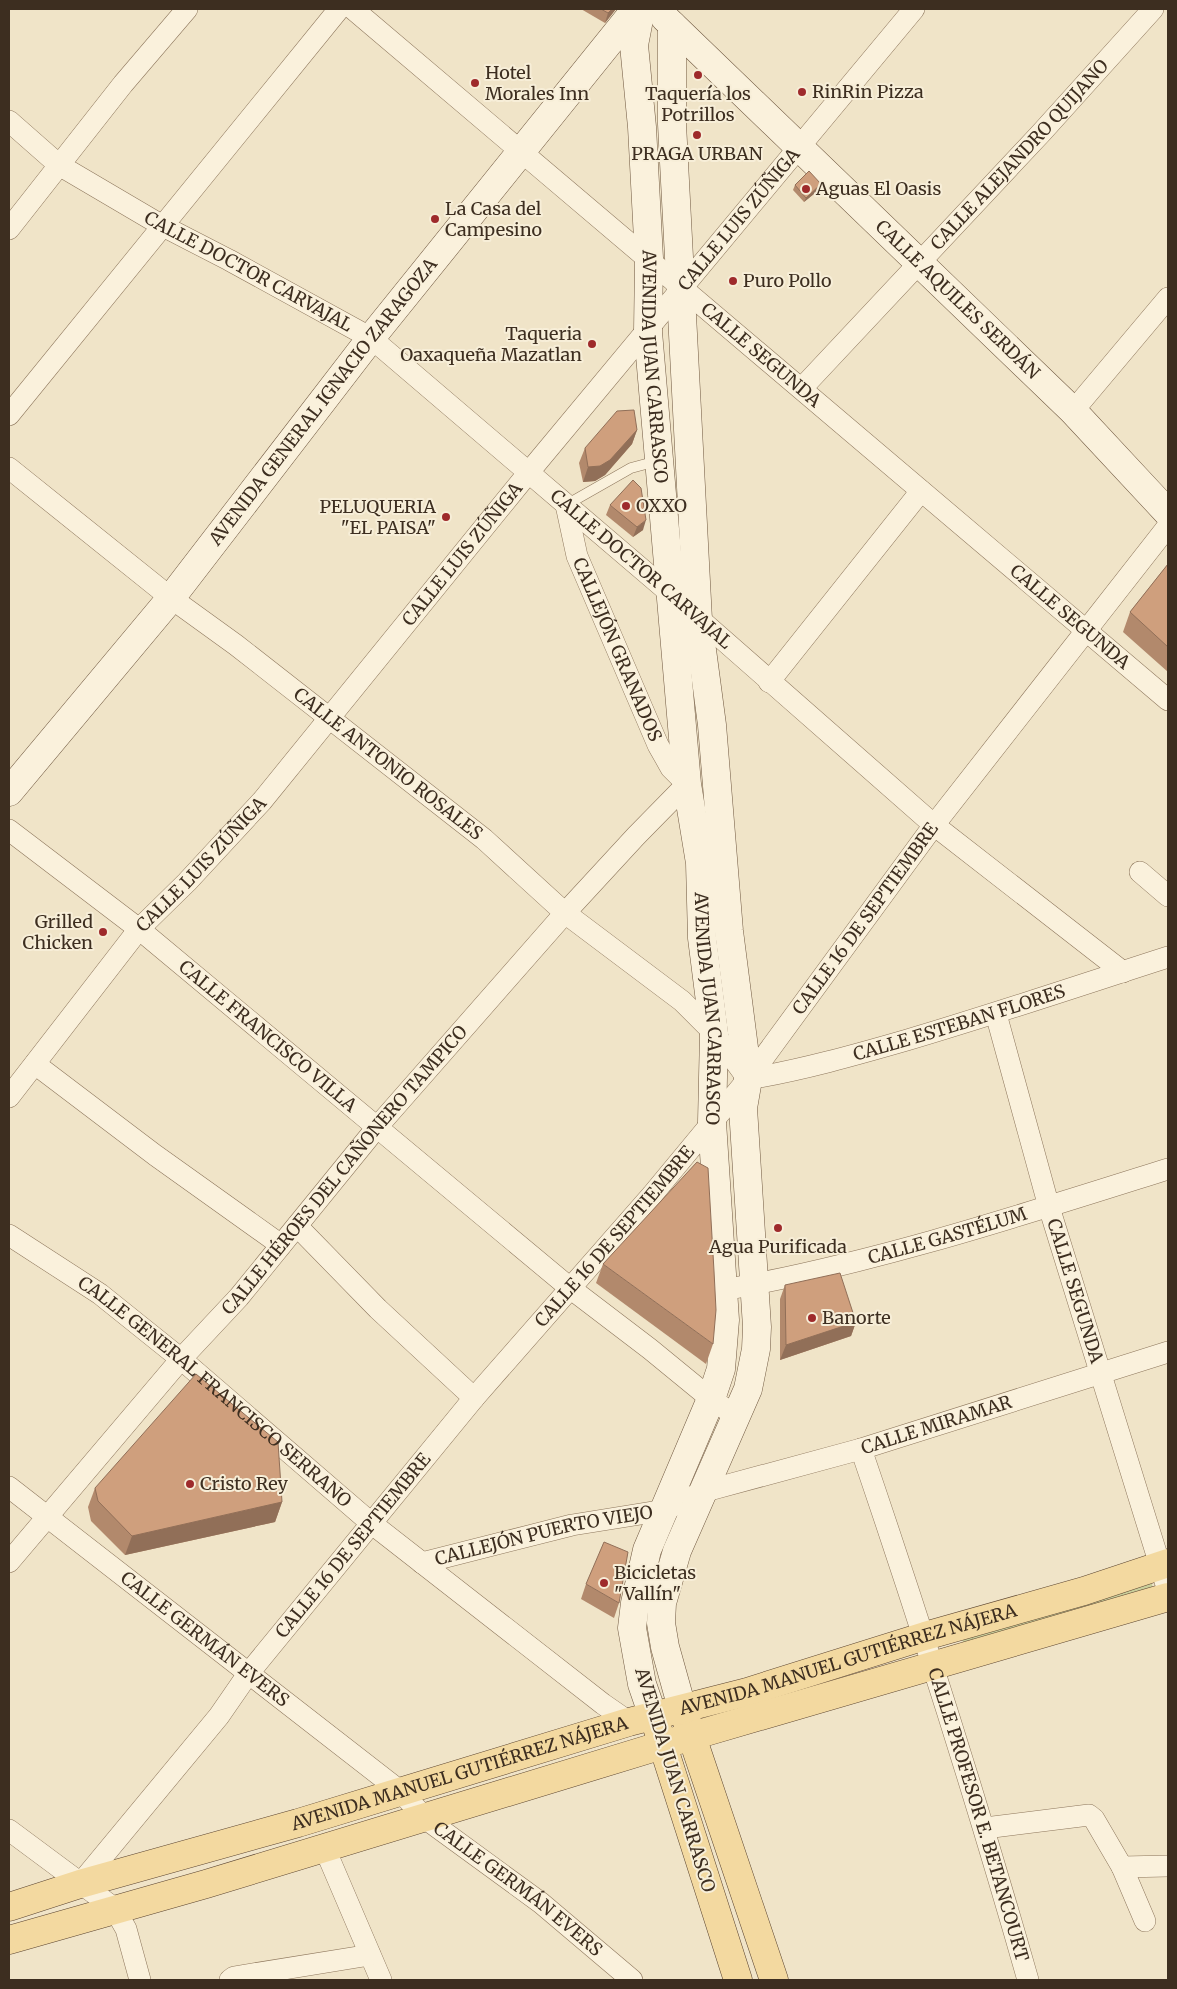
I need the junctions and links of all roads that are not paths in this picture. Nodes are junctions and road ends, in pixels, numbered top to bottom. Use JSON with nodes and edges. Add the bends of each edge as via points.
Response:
{"nodes":[{"id":1,"x":187,"y":9,"type":"edge"},
{"id":2,"x":339,"y":9,"type":"edge"},
{"id":3,"x":353,"y":9,"type":"edge"},
{"id":4,"x":636,"y":9,"type":"edge"},
{"id":5,"x":642,"y":9,"type":"edge"},
{"id":6,"x":914,"y":9,"type":"edge"},
{"id":7,"x":1153,"y":9,"type":"edge"},
{"id":8,"x":663,"y":17,"type":"edge"},
{"id":9,"x":9,"y":121,"type":"edge"},
{"id":10,"x":672,"y":124,"type":"junction"},
{"id":11,"x":642,"y":127,"type":"junction"},
{"id":12,"x":799,"y":148,"type":"junction"},
{"id":13,"x":522,"y":150,"type":"junction"},
{"id":14,"x":59,"y":165,"type":"junction"},
{"id":15,"x":161,"y":225,"type":"junction"},
{"id":16,"x":9,"y":229,"type":"edge"},
{"id":17,"x":649,"y":258,"type":"junction"},
{"id":18,"x":918,"y":263,"type":"junction"},
{"id":19,"x":682,"y":289,"type":"junction"},
{"id":20,"x":1168,"y":298,"type":"edge"},
{"id":21,"x":648,"y":332,"type":"junction"},
{"id":22,"x":371,"y":338,"type":"junction"},
{"id":23,"x":802,"y":388,"type":"junction"},
{"id":24,"x":1073,"y":411,"type":"junction"},
{"id":25,"x":9,"y":415,"type":"edge"},
{"id":26,"x":690,"y":459,"type":"junction"},
{"id":27,"x":658,"y":461,"type":"junction"},
{"id":28,"x":9,"y":468,"type":"edge"},
{"id":29,"x":529,"y":472,"type":"junction"},
{"id":30,"x":922,"y":491,"type":"junction"},
{"id":31,"x":566,"y":505,"type":"junction"},
{"id":32,"x":1168,"y":513,"type":"edge"},
{"id":33,"x":1168,"y":526,"type":"edge"},
{"id":34,"x":670,"y":594,"type":"junction"},
{"id":35,"x":171,"y":598,"type":"junction"},
{"id":36,"x":698,"y":620,"type":"junction"},
{"id":37,"x":1086,"y":632,"type":"junction"},
{"id":38,"x":769,"y":682,"type":"junction"},
{"id":39,"x":1168,"y":700,"type":"edge"},
{"id":40,"x":329,"y":717,"type":"junction"},
{"id":41,"x":715,"y":781,"type":"junction"},
{"id":42,"x":687,"y":784,"type":"junction"},
{"id":43,"x":9,"y":792,"type":"edge"},
{"id":44,"x":934,"y":825,"type":"junction"},
{"id":45,"x":9,"y":830,"type":"edge"},
{"id":46,"x":1140,"y":872,"type":"dead end"},
{"id":47,"x":1168,"y":896,"type":"edge"},
{"id":48,"x":565,"y":913,"type":"junction"},
{"id":49,"x":139,"y":930,"type":"junction"},
{"id":50,"x":1168,"y":957,"type":"edge"},
{"id":51,"x":1123,"y":972,"type":"junction"},
{"id":52,"x":996,"y":1014,"type":"junction"},
{"id":53,"x":714,"y":1033,"type":"junction"},
{"id":54,"x":35,"y":1064,"type":"junction"},
{"id":55,"x":748,"y":1079,"type":"junction"},
{"id":56,"x":9,"y":1097,"type":"edge"},
{"id":57,"x":712,"y":1122,"type":"junction"},
{"id":58,"x":378,"y":1126,"type":"junction"},
{"id":59,"x":1168,"y":1169,"type":"edge"},
{"id":60,"x":1049,"y":1207,"type":"junction"},
{"id":61,"x":297,"y":1226,"type":"junction"},
{"id":62,"x":9,"y":1235,"type":"edge"},
{"id":63,"x":282,"y":1245,"type":"junction"},
{"id":64,"x":754,"y":1285,"type":"junction"},
{"id":65,"x":570,"y":1288,"type":"junction"},
{"id":66,"x":723,"y":1290,"type":"junction"},
{"id":67,"x":1168,"y":1352,"type":"edge"},
{"id":68,"x":182,"y":1359,"type":"junction"},
{"id":69,"x":1101,"y":1374,"type":"junction"},
{"id":70,"x":474,"y":1398,"type":"junction"},
{"id":71,"x":711,"y":1399,"type":"junction"},
{"id":72,"x":736,"y":1416,"type":"junction"},
{"id":73,"x":861,"y":1448,"type":"junction"},
{"id":74,"x":9,"y":1487,"type":"edge"},
{"id":75,"x":702,"y":1492,"type":"junction"},
{"id":76,"x":665,"y":1510,"type":"junction"},
{"id":77,"x":47,"y":1517,"type":"junction"},
{"id":78,"x":370,"y":1523,"type":"junction"},
{"id":79,"x":9,"y":1562,"type":"edge"},
{"id":80,"x":422,"y":1563,"type":"junction"},
{"id":81,"x":1164,"y":1564,"type":"edge"},
{"id":82,"x":1168,"y":1591,"type":"edge"},
{"id":83,"x":1168,"y":1596,"type":"edge"},
{"id":84,"x":925,"y":1636,"type":"junction"},
{"id":85,"x":934,"y":1666,"type":"junction"},
{"id":86,"x":248,"y":1674,"type":"junction"},
{"id":87,"x":682,"y":1708,"type":"junction"},
{"id":88,"x":641,"y":1719,"type":"junction"},
{"id":89,"x":692,"y":1736,"type":"junction"},
{"id":90,"x":663,"y":1745,"type":"junction"},
{"id":91,"x":400,"y":1791,"type":"junction"},
{"id":92,"x":426,"y":1818,"type":"junction"},
{"id":93,"x":985,"y":1828,"type":"junction"},
{"id":94,"x":9,"y":1830,"type":"edge"},
{"id":95,"x":324,"y":1849,"type":"junction"},
{"id":96,"x":1168,"y":1866,"type":"edge"},
{"id":97,"x":1122,"y":1867,"type":"junction"},
{"id":98,"x":80,"y":1884,"type":"junction"},
{"id":99,"x":9,"y":1907,"type":"edge"},
{"id":100,"x":114,"y":1908,"type":"junction"},
{"id":101,"x":1145,"y":1921,"type":"dead end"},
{"id":102,"x":9,"y":1940,"type":"edge"},
{"id":103,"x":370,"y":1955,"type":"junction"},
{"id":104,"x":140,"y":1980,"type":"edge"},
{"id":105,"x":230,"y":1980,"type":"edge"},
{"id":106,"x":381,"y":1980,"type":"edge"},
{"id":107,"x":632,"y":1980,"type":"edge"},
{"id":108,"x":738,"y":1980,"type":"edge"},
{"id":109,"x":774,"y":1980,"type":"edge"},
{"id":110,"x":1028,"y":1980,"type":"edge"}],
"edges":[{"from":1,"to":14,"type":"street"},
{"from":2,"to":15,"type":"street"},
{"from":3,"to":13,"type":"street","name":"CALLE SEGUNDA"},
{"from":4,"to":13,"type":"street","name":"AVENIDA GENERAL IGNACIO ZARAGOZA"},
{"from":5,"to":11,"type":"street","name":"AVENIDA JUAN CARRASCO","via":[[634,45]]},
{"from":6,"to":12,"type":"street","name":"CALLE LUIS ZÚÑIGA"},
{"from":7,"to":18,"type":"street","name":"CALLE ALEJANDRO QUIJANO"},
{"from":8,"to":10,"type":"street","name":"AVENIDA JUAN CARRASCO"},
{"from":8,"to":12,"type":"street","name":"CALLE AQUILES SERDÁN"},
{"from":9,"to":14,"type":"street","name":"CALLE DOCTOR CARVAJAL"},
{"from":10,"to":11,"type":"street"},
{"from":10,"to":19,"type":"street","name":"AVENIDA JUAN CARRASCO"},
{"from":11,"to":17,"type":"street","name":"AVENIDA JUAN CARRASCO"},
{"from":12,"to":18,"type":"street","name":"CALLE AQUILES SERDÁN"},
{"from":12,"to":19,"type":"street","name":"CALLE LUIS ZÚÑIGA"},
{"from":13,"to":17,"type":"street","name":"CALLE SEGUNDA"},
{"from":13,"to":22,"type":"street","name":"AVENIDA GENERAL IGNACIO ZARAGOZA"},
{"from":14,"to":15,"type":"street","name":"CALLE DOCTOR CARVAJAL"},
{"from":14,"to":16,"type":"street"},
{"from":15,"to":22,"type":"street","name":"CALLE DOCTOR CARVAJAL"},
{"from":15,"to":25,"type":"street"},
{"from":17,"to":19,"type":"street","name":"CALLE SEGUNDA"},
{"from":17,"to":21,"type":"street","name":"AVENIDA JUAN CARRASCO"},
{"from":18,"to":23,"type":"street","name":"CALLE ALEJANDRO QUIJANO"},
{"from":18,"to":24,"type":"street","name":"CALLE AQUILES SERDÁN"},
{"from":19,"to":21,"type":"street","name":"CALLE LUIS ZÚÑIGA"},
{"from":19,"to":23,"type":"street","name":"CALLE SEGUNDA"},
{"from":19,"to":26,"type":"street","name":"AVENIDA JUAN CARRASCO"},
{"from":20,"to":24,"type":"street"},
{"from":21,"to":27,"type":"street","name":"AVENIDA JUAN CARRASCO"},
{"from":21,"to":29,"type":"street","name":"CALLE LUIS ZÚÑIGA"},
{"from":22,"to":29,"type":"street","name":"CALLE DOCTOR CARVAJAL"},
{"from":22,"to":35,"type":"street","name":"AVENIDA GENERAL IGNACIO ZARAGOZA"},
{"from":23,"to":30,"type":"street","name":"CALLE SEGUNDA"},
{"from":24,"to":32,"type":"street","name":"CALLE AQUILES SERDÁN"},
{"from":26,"to":27,"type":"street"},
{"from":26,"to":36,"type":"street","name":"AVENIDA JUAN CARRASCO"},
{"from":27,"to":31,"type":"lane","via":[[631,468]]},
{"from":27,"to":34,"type":"street","name":"AVENIDA JUAN CARRASCO"},
{"from":28,"to":35,"type":"street","name":"CALLE ANTONIO ROSALES"},
{"from":29,"to":31,"type":"street","name":"CALLE DOCTOR CARVAJAL"},
{"from":29,"to":40,"type":"street","name":"CALLE LUIS ZÚÑIGA"},
{"from":30,"to":37,"type":"street","name":"CALLE SEGUNDA"},
{"from":30,"to":38,"type":"street"},
{"from":31,"to":34,"type":"street","name":"CALLE DOCTOR CARVAJAL"},
{"from":31,"to":42,"type":"street","name":"CALLEJÓN GRANADOS","via":[[577,556],[658,745],[671,768]]},
{"from":33,"to":37,"type":"street","name":"CALLE 16 DE SEPTIEMBRE"},
{"from":34,"to":36,"type":"street","name":"CALLE DOCTOR CARVAJAL"},
{"from":34,"to":42,"type":"street","name":"AVENIDA JUAN CARRASCO"},
{"from":35,"to":40,"type":"street","name":"CALLE ANTONIO ROSALES"},
{"from":35,"to":43,"type":"street","name":"AVENIDA GENERAL IGNACIO ZARAGOZA"},
{"from":36,"to":38,"type":"street","name":"CALLE DOCTOR CARVAJAL"},
{"from":36,"to":41,"type":"street","name":"AVENIDA JUAN CARRASCO","via":[[712,724]]},
{"from":37,"to":39,"type":"street","name":"CALLE SEGUNDA"},
{"from":37,"to":44,"type":"street","name":"CALLE 16 DE SEPTIEMBRE"},
{"from":38,"to":44,"type":"street","name":"CALLE DOCTOR CARVAJAL"},
{"from":40,"to":48,"type":"street","name":"CALLE ANTONIO ROSALES","via":[[484,839]]},
{"from":40,"to":49,"type":"street","name":"CALLE LUIS ZÚÑIGA","via":[[262,801]]},
{"from":41,"to":42,"type":"street"},
{"from":41,"to":55,"type":"street","name":"AVENIDA JUAN CARRASCO","via":[[730,940]]},
{"from":42,"to":48,"type":"street","name":"CALLE HÉROES DEL CAÑONERO TAMPICO"},
{"from":42,"to":53,"type":"street","name":"AVENIDA JUAN CARRASCO","via":[[700,863],[702,938]]},
{"from":44,"to":51,"type":"street","name":"CALLE DOCTOR CARVAJAL"},
{"from":44,"to":55,"type":"street","name":"CALLE 16 DE SEPTIEMBRE"},
{"from":45,"to":49,"type":"street","name":"CALLE FRANCISCO VILLA"},
{"from":46,"to":47,"type":"street"},
{"from":48,"to":53,"type":"street","name":"CALLE ANTONIO ROSALES","via":[[682,1000]]},
{"from":48,"to":58,"type":"street","name":"CALLE HÉROES DEL CAÑONERO TAMPICO"},
{"from":49,"to":54,"type":"street","name":"CALLE LUIS ZÚÑIGA"},
{"from":49,"to":58,"type":"street","name":"CALLE FRANCISCO VILLA"},
{"from":50,"to":51,"type":"street","name":"CALLE ESTEBAN FLORES"},
{"from":51,"to":52,"type":"street","name":"CALLE ESTEBAN FLORES"},
{"from":52,"to":55,"type":"street","name":"CALLE ESTEBAN FLORES","via":[[822,1064]]},
{"from":52,"to":60,"type":"street","name":"CALLE SEGUNDA"},
{"from":53,"to":55,"type":"street","name":"CALLE ANTONIO ROSALES"},
{"from":53,"to":57,"type":"street","name":"AVENIDA JUAN CARRASCO"},
{"from":54,"to":56,"type":"street","name":"CALLE LUIS ZÚÑIGA"},
{"from":54,"to":63,"type":"street"},
{"from":55,"to":57,"type":"street","name":"CALLE 16 DE SEPTIEMBRE"},
{"from":55,"to":64,"type":"street","name":"AVENIDA JUAN CARRASCO","via":[[743,1108]]},
{"from":57,"to":65,"type":"street","name":"CALLE 16 DE SEPTIEMBRE"},
{"from":57,"to":66,"type":"street","name":"AVENIDA JUAN CARRASCO"},
{"from":58,"to":61,"type":"street","name":"CALLE HÉROES DEL CAÑONERO TAMPICO"},
{"from":58,"to":65,"type":"street","name":"CALLE FRANCISCO VILLA"},
{"from":59,"to":60,"type":"street","name":"CALLE GASTÉLUM"},
{"from":60,"to":64,"type":"street","name":"CALLE GASTÉLUM","via":[[836,1268]]},
{"from":60,"to":69,"type":"street","name":"CALLE SEGUNDA"},
{"from":61,"to":63,"type":"street","name":"CALLE HÉROES DEL CAÑONERO TAMPICO"},
{"from":61,"to":70,"type":"street","via":[[378,1309]]},
{"from":62,"to":68,"type":"street","name":"CALLE GENERAL FRANCISCO SERRANO","via":[[100,1294]]},
{"from":63,"to":68,"type":"street","name":"CALLE HÉROES DEL CAÑONERO TAMPICO"},
{"from":64,"to":66,"type":"street","name":"CALLE GASTÉLUM"},
{"from":64,"to":72,"type":"street","name":"AVENIDA JUAN CARRASCO","via":[[756,1349],[748,1389]]},
{"from":65,"to":70,"type":"street","name":"CALLE 16 DE SEPTIEMBRE"},
{"from":65,"to":71,"type":"street","name":"CALLE FRANCISCO VILLA"},
{"from":66,"to":71,"type":"street","name":"AVENIDA JUAN CARRASCO","via":[[725,1346]]},
{"from":67,"to":69,"type":"street","name":"CALLE MIRAMAR"},
{"from":68,"to":77,"type":"street","name":"CALLE HÉROES DEL CAÑONERO TAMPICO"},
{"from":68,"to":78,"type":"street","name":"CALLE GENERAL FRANCISCO SERRANO"},
{"from":69,"to":73,"type":"street","name":"CALLE MIRAMAR"},
{"from":69,"to":81,"type":"street","name":"CALLE SEGUNDA"},
{"from":70,"to":78,"type":"street","name":"CALLE 16 DE SEPTIEMBRE"},
{"from":71,"to":72,"type":"street","name":"CALLE FRANCISCO VILLA"},
{"from":71,"to":76,"type":"street","name":"AVENIDA JUAN CARRASCO"},
{"from":72,"to":75,"type":"street","name":"AVENIDA JUAN CARRASCO"},
{"from":73,"to":75,"type":"street","name":"CALLE MIRAMAR"},
{"from":73,"to":84,"type":"street","name":"CALLE PROFESOR E. BETANCOURT"},
{"from":74,"to":77,"type":"street","name":"CALLE GERMÁN EVERS"},
{"from":75,"to":76,"type":"street","name":"CALLE MIRAMAR"},
{"from":75,"to":87,"type":"street","name":"AVENIDA JUAN CARRASCO","via":[[671,1568],[662,1603],[662,1631]]},
{"from":76,"to":80,"type":"street","name":"CALLEJÓN PUERTO VIEJO","via":[[572,1525]]},
{"from":76,"to":88,"type":"street","name":"AVENIDA JUAN CARRASCO","via":[[647,1550],[632,1628],[642,1684]]},
{"from":77,"to":79,"type":"street","name":"CALLE HÉROES DEL CAÑONERO TAMPICO"},
{"from":77,"to":86,"type":"street","name":"CALLE GERMÁN EVERS"},
{"from":78,"to":80,"type":"street","name":"CALLE GENERAL FRANCISCO SERRANO"},
{"from":78,"to":86,"type":"street","name":"CALLE 16 DE SEPTIEMBRE"},
{"from":80,"to":88,"type":"street","name":"CALLE GENERAL FRANCISCO SERRANO","via":[[603,1704]]},
{"from":81,"to":82,"type":"street","name":"CALLE SEGUNDA"},
{"from":81,"to":84,"type":"main road","name":"AVENIDA MANUEL GUTIÉRREZ NÁJERA","via":[[1084,1591]]},
{"from":83,"to":85,"type":"main road","name":"AVENIDA MANUEL GUTIÉRREZ NÁJERA"},
{"from":84,"to":85,"type":"street","name":"CALLE PROFESOR E. BETANCOURT"},
{"from":84,"to":87,"type":"main road","name":"AVENIDA MANUEL GUTIÉRREZ NÁJERA","via":[[747,1692]]},
{"from":85,"to":89,"type":"main road","name":"AVENIDA MANUEL GUTIÉRREZ NÁJERA"},
{"from":85,"to":93,"type":"street","name":"CALLE PROFESOR E. BETANCOURT"},
{"from":86,"to":91,"type":"street","name":"CALLE GERMÁN EVERS"},
{"from":86,"to":98,"type":"street","name":"CALLE 16 DE SEPTIEMBRE","via":[[220,1716]]},
{"from":87,"to":88,"type":"main road","name":"AVENIDA MANUEL GUTIÉRREZ NÁJERA"},
{"from":87,"to":89,"type":"main road","name":"AVENIDA JUAN CARRASCO"},
{"from":88,"to":90,"type":"main road","name":"AVENIDA JUAN CARRASCO"},
{"from":88,"to":91,"type":"main road","name":"AVENIDA MANUEL GUTIÉRREZ NÁJERA"},
{"from":89,"to":90,"type":"main road","name":"AVENIDA MANUEL GUTIÉRREZ NÁJERA"},
{"from":89,"to":109,"type":"main road","name":"AVENIDA JUAN CARRASCO"},
{"from":90,"to":92,"type":"main road","name":"AVENIDA MANUEL GUTIÉRREZ NÁJERA"},
{"from":90,"to":108,"type":"main road","name":"AVENIDA JUAN CARRASCO"},
{"from":91,"to":92,"type":"street","name":"CALLE GERMÁN EVERS"},
{"from":91,"to":98,"type":"main road","name":"AVENIDA MANUEL GUTIÉRREZ NÁJERA","via":[[236,1842]]},
{"from":92,"to":95,"type":"main road","name":"AVENIDA MANUEL GUTIÉRREZ NÁJERA"},
{"from":92,"to":107,"type":"street","name":"CALLE GERMÁN EVERS","via":[[541,1904]]},
{"from":93,"to":97,"type":"street","via":[[1088,1815],[1094,1819]]},
{"from":93,"to":110,"type":"street","name":"CALLE PROFESOR E. BETANCOURT"},
{"from":94,"to":98,"type":"street"},
{"from":95,"to":100,"type":"main road","name":"AVENIDA MANUEL GUTIÉRREZ NÁJERA"},
{"from":95,"to":103,"type":"street"},
{"from":96,"to":97,"type":"street"},
{"from":97,"to":101,"type":"street"},
{"from":98,"to":99,"type":"main road","name":"AVENIDA MANUEL GUTIÉRREZ NÁJERA"},
{"from":98,"to":100,"type":"street"},
{"from":100,"to":102,"type":"main road","name":"AVENIDA MANUEL GUTIÉRREZ NÁJERA"},
{"from":100,"to":104,"type":"street","via":[[126,1929]]},
{"from":103,"to":105,"type":"street"},
{"from":103,"to":106,"type":"street"}]}
